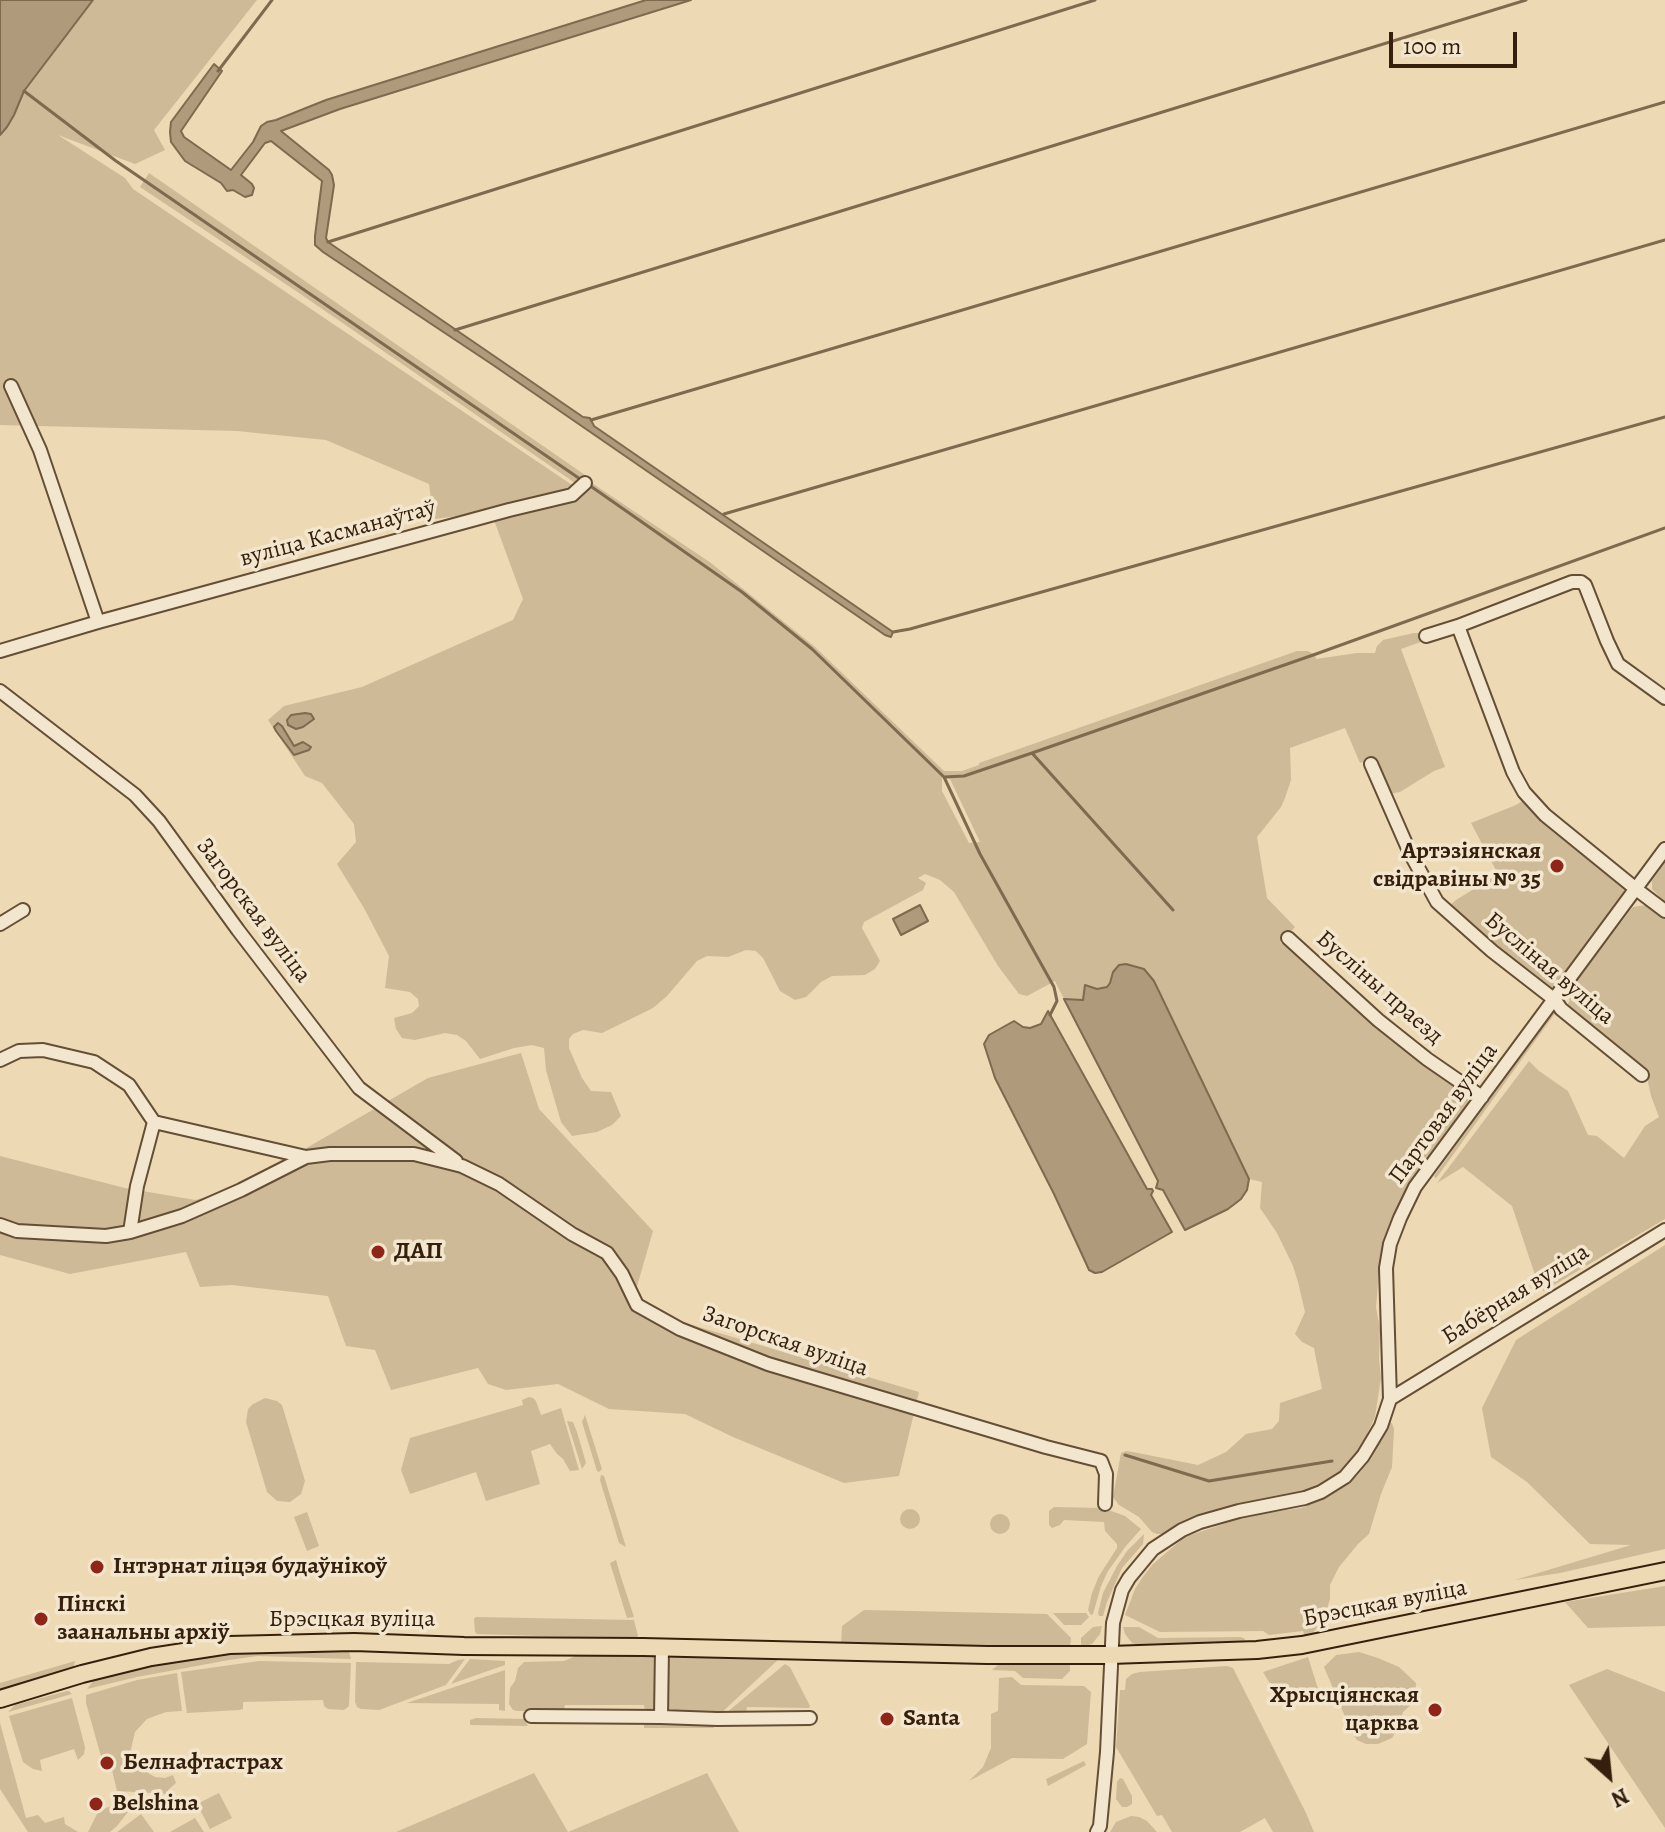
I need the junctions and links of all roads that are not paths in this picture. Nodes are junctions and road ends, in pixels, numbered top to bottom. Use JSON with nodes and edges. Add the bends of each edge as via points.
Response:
{"nodes":[{"id":1,"x":11,"y":386,"type":"dead end"},
{"id":2,"x":585,"y":483,"type":"dead end"},
{"id":3,"x":98,"y":622,"type":"junction"},
{"id":4,"x":1458,"y":626,"type":"junction"},
{"id":5,"x":1426,"y":636,"type":"dead end"},
{"id":6,"x":0,"y":651,"type":"edge"},
{"id":7,"x":0,"y":691,"type":"edge"},
{"id":8,"x":1665,"y":698,"type":"edge"},
{"id":9,"x":1371,"y":764,"type":"dead end"},
{"id":10,"x":1665,"y":849,"type":"edge"},
{"id":11,"x":1636,"y":889,"type":"junction"},
{"id":12,"x":23,"y":910,"type":"dead end"},
{"id":13,"x":1665,"y":911,"type":"edge"},
{"id":14,"x":0,"y":924,"type":"edge"},
{"id":15,"x":1288,"y":938,"type":"dead end"},
{"id":16,"x":1555,"y":1000,"type":"junction"},
{"id":17,"x":0,"y":1060,"type":"edge"},
{"id":18,"x":1642,"y":1075,"type":"dead end"},
{"id":19,"x":1482,"y":1097,"type":"junction"},
{"id":20,"x":154,"y":1122,"type":"junction"},
{"id":21,"x":306,"y":1157,"type":"junction"},
{"id":22,"x":462,"y":1166,"type":"junction"},
{"id":23,"x":0,"y":1225,"type":"edge"},
{"id":24,"x":1665,"y":1230,"type":"edge"},
{"id":25,"x":130,"y":1232,"type":"junction"},
{"id":26,"x":1390,"y":1399,"type":"junction"},
{"id":27,"x":1105,"y":1504,"type":"dead end"},
{"id":28,"x":1665,"y":1571,"type":"edge"},
{"id":29,"x":662,"y":1648,"type":"junction"},
{"id":30,"x":1110,"y":1655,"type":"junction"},
{"id":31,"x":0,"y":1699,"type":"edge"},
{"id":32,"x":531,"y":1716,"type":"dead end"},
{"id":33,"x":661,"y":1717,"type":"junction"},
{"id":34,"x":810,"y":1718,"type":"dead end"},
{"id":35,"x":1097,"y":1832,"type":"edge"}],
"edges":[{"from":1,"to":3,"type":"street","via":[[40,450]]},
{"from":2,"to":3,"type":"street","name":"вуліца Касманаўтаў","via":[[572,495]]},
{"from":3,"to":6,"type":"street","name":"вуліца Касманаўтаў"},
{"from":4,"to":5,"type":"street"},
{"from":4,"to":8,"type":"street","via":[[1581,582],[1618,664]]},
{"from":4,"to":11,"type":"street","via":[[1524,792]]},
{"from":7,"to":22,"type":"street","name":"Загорская вуліца","via":[[135,795],[359,1088]]},
{"from":9,"to":16,"type":"street","name":"Бусліная вуліца","via":[[1437,902]]},
{"from":10,"to":11,"type":"street","name":"Партовая вуліца"},
{"from":11,"to":13,"type":"street"},
{"from":11,"to":16,"type":"street","name":"Партовая вуліца"},
{"from":12,"to":14,"type":"street"},
{"from":15,"to":19,"type":"street","name":"Бусліны праезд","via":[[1378,1020]]},
{"from":16,"to":18,"type":"street","name":"Бусліная вуліца"},
{"from":16,"to":19,"type":"street","name":"Партовая вуліца"},
{"from":17,"to":20,"type":"street","via":[[19,1051],[43,1050],[94,1062],[129,1085]]},
{"from":19,"to":26,"type":"street","name":"Партовая вуліца","via":[[1415,1187],[1390,1244]]},
{"from":20,"to":21,"type":"street","name":"Загорская вуліца"},
{"from":20,"to":25,"type":"street"},
{"from":21,"to":22,"type":"street","name":"Загорская вуліца","via":[[414,1154]]},
{"from":21,"to":25,"type":"street","via":[[182,1216]]},
{"from":22,"to":27,"type":"street","name":"Загорская вуліца","via":[[607,1253],[637,1305],[680,1329],[768,1364],[1101,1461]]},
{"from":23,"to":25,"type":"street","via":[[17,1231],[106,1236]]},
{"from":24,"to":26,"type":"street","name":"Бабёрная вуліца"},
{"from":26,"to":30,"type":"street","via":[[1381,1426],[1345,1477],[1305,1498],[1200,1522],[1153,1549],[1122,1590]]},
{"from":28,"to":30,"type":"main road","name":"Брэсцкая вуліца","via":[[1302,1645]]},
{"from":29,"to":30,"type":"main road","name":"Брэсцкая вуліца"},
{"from":29,"to":31,"type":"main road","name":"Брэсцкая вуліца","via":[[229,1645],[151,1657]]},
{"from":29,"to":33,"type":"street"},
{"from":30,"to":35,"type":"street","via":[[1107,1752]]},
{"from":32,"to":33,"type":"street"},
{"from":33,"to":34,"type":"street"}]}
